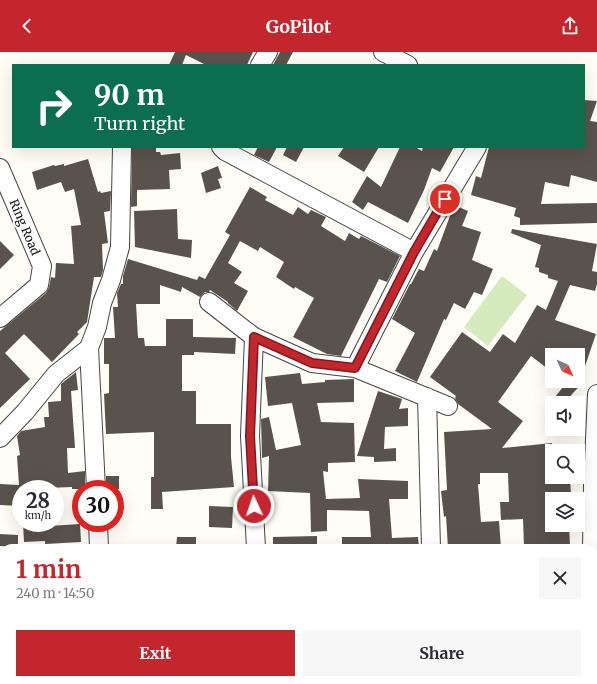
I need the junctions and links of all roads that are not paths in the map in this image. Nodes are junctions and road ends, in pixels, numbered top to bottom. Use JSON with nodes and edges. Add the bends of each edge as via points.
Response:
{"nodes":[{"id":1,"x":268,"y":52,"type":"edge"},
{"id":2,"x":383,"y":52,"type":"edge"},
{"id":3,"x":261,"y":64,"type":"edge"},
{"id":4,"x":406,"y":64,"type":"edge"},
{"id":5,"x":122,"y":148,"type":"edge"},
{"id":6,"x":222,"y":148,"type":"edge"},
{"id":7,"x":476,"y":148,"type":"edge"},
{"id":8,"x":0,"y":168,"type":"edge"},
{"id":9,"x":414,"y":252,"type":"junction"},
{"id":10,"x":209,"y":302,"type":"dead end"},
{"id":11,"x":0,"y":318,"type":"edge"},
{"id":12,"x":254,"y":337,"type":"junction"},
{"id":13,"x":89,"y":348,"type":"junction"},
{"id":14,"x":355,"y":368,"type":"junction"},
{"id":15,"x":597,"y":394,"type":"edge"},
{"id":16,"x":427,"y":397,"type":"junction"},
{"id":17,"x":448,"y":406,"type":"dead end"},
{"id":18,"x":0,"y":438,"type":"edge"},
{"id":19,"x":96,"y":480,"type":"edge"},
{"id":20,"x":98,"y":532,"type":"edge"},
{"id":21,"x":99,"y":544,"type":"edge"},
{"id":22,"x":256,"y":544,"type":"edge"},
{"id":23,"x":431,"y":544,"type":"edge"},
{"id":24,"x":592,"y":544,"type":"edge"}],
"edges":[{"from":1,"to":3,"type":"street"},
{"from":2,"to":4,"type":"street"},
{"from":5,"to":13,"type":"street","via":[[120,247]]},
{"from":6,"to":9,"type":"street"},
{"from":7,"to":9,"type":"street"},
{"from":8,"to":11,"type":"street","name":"Ring Road","via":[[42,266],[39,285]]},
{"from":9,"to":14,"type":"street"},
{"from":10,"to":12,"type":"street"},
{"from":12,"to":14,"type":"street","via":[[312,363]]},
{"from":12,"to":22,"type":"street","via":[[250,436]]},
{"from":13,"to":18,"type":"street","via":[[56,374]]},
{"from":13,"to":19,"type":"street"},
{"from":14,"to":16,"type":"street"},
{"from":15,"to":24,"type":"street"},
{"from":16,"to":17,"type":"street"},
{"from":16,"to":23,"type":"street"},
{"from":20,"to":21,"type":"street"}]}
